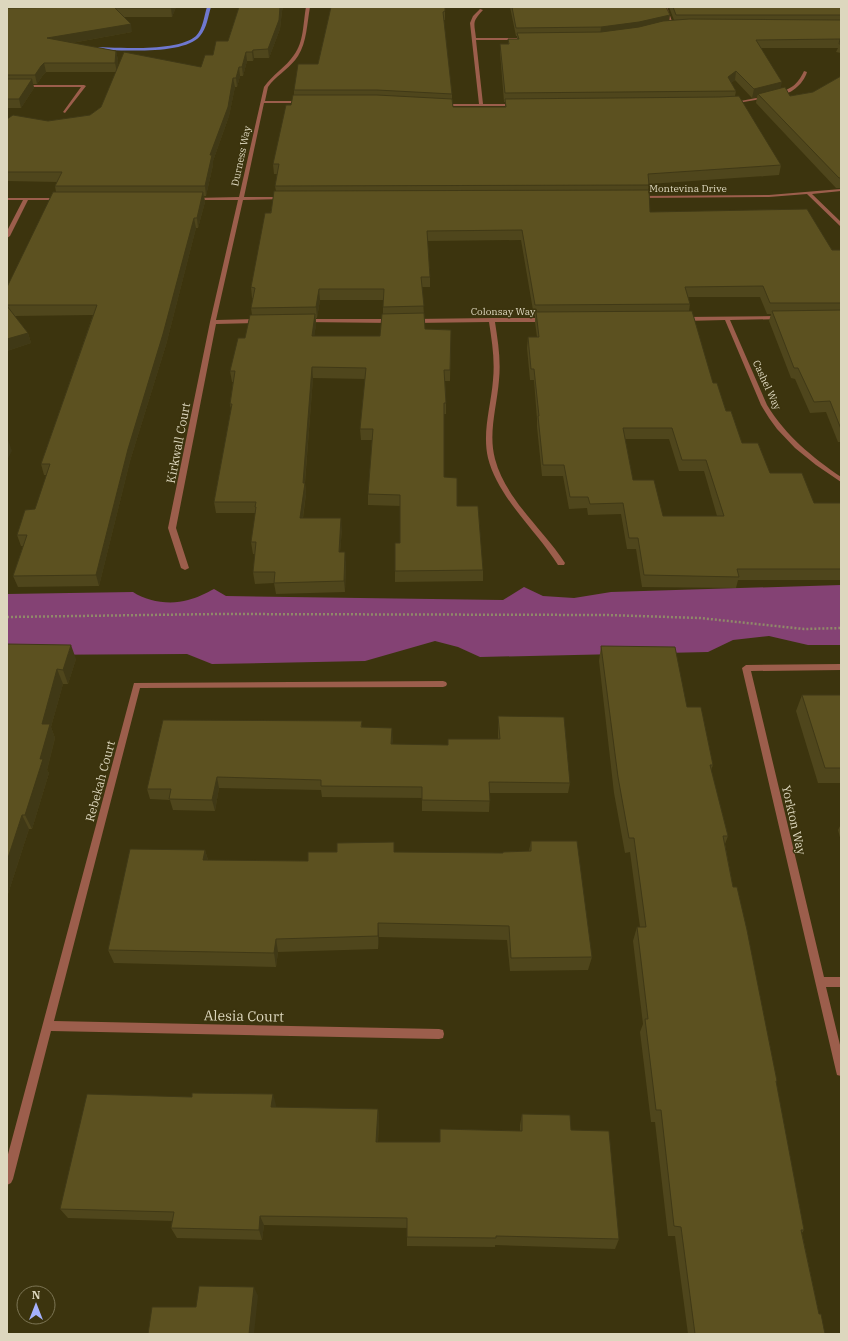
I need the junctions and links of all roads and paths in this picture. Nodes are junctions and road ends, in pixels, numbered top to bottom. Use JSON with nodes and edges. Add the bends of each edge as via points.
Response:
{"nodes":[{"id":1,"x":308,"y":7,"type":"edge"},
{"id":2,"x":665,"y":7,"type":"edge"},
{"id":3,"x":481,"y":10,"type":"dead end"},
{"id":4,"x":681,"y":25,"type":"edge"},
{"id":5,"x":668,"y":26,"type":"edge"},
{"id":6,"x":673,"y":26,"type":"junction"},
{"id":7,"x":473,"y":39,"type":"junction"},
{"id":8,"x":520,"y":39,"type":"edge"},
{"id":9,"x":805,"y":72,"type":"dead end"},
{"id":10,"x":7,"y":86,"type":"edge"},
{"id":11,"x":262,"y":102,"type":"junction"},
{"id":12,"x":308,"y":102,"type":"edge"},
{"id":13,"x":726,"y":103,"type":"edge"},
{"id":14,"x":436,"y":105,"type":"edge"},
{"id":15,"x":481,"y":105,"type":"junction"},
{"id":16,"x":520,"y":105,"type":"edge"},
{"id":17,"x":66,"y":112,"type":"dead end"},
{"id":18,"x":841,"y":190,"type":"edge"},
{"id":19,"x":808,"y":193,"type":"junction"},
{"id":20,"x":629,"y":197,"type":"edge"},
{"id":21,"x":288,"y":198,"type":"edge"},
{"id":22,"x":7,"y":199,"type":"edge"},
{"id":23,"x":26,"y":199,"type":"junction"},
{"id":24,"x":66,"y":199,"type":"edge"},
{"id":25,"x":185,"y":199,"type":"edge"},
{"id":26,"x":240,"y":199,"type":"junction"},
{"id":27,"x":841,"y":225,"type":"edge"},
{"id":28,"x":7,"y":236,"type":"edge"},
{"id":29,"x":787,"y":318,"type":"edge"},
{"id":30,"x":680,"y":319,"type":"edge"},
{"id":31,"x":727,"y":319,"type":"junction"},
{"id":32,"x":492,"y":320,"type":"junction"},
{"id":33,"x":547,"y":320,"type":"edge"},
{"id":34,"x":261,"y":321,"type":"edge"},
{"id":35,"x":301,"y":321,"type":"edge"},
{"id":36,"x":396,"y":321,"type":"edge"},
{"id":37,"x":404,"y":321,"type":"edge"},
{"id":38,"x":213,"y":322,"type":"junction"},
{"id":39,"x":841,"y":480,"type":"edge"},
{"id":40,"x":562,"y":563,"type":"dead end"},
{"id":41,"x":185,"y":568,"type":"dead end"},
{"id":42,"x":7,"y":617,"type":"edge"},
{"id":43,"x":841,"y":628,"type":"edge"},
{"id":44,"x":841,"y":667,"type":"edge"},
{"id":45,"x":443,"y":684,"type":"dead end"},
{"id":46,"x":820,"y":982,"type":"junction"},
{"id":47,"x":841,"y":982,"type":"edge"},
{"id":48,"x":48,"y":1026,"type":"junction"},
{"id":49,"x":439,"y":1034,"type":"dead end"},
{"id":50,"x":841,"y":1071,"type":"edge"},
{"id":51,"x":7,"y":1179,"type":"edge"}],
"edges":[{"from":1,"to":11,"type":"street","name":"Durness Way","via":[[297,54],[271,79]]},
{"from":2,"to":6,"type":"street"},
{"from":3,"to":7,"type":"street","via":[[474,16],[472,23]]},
{"from":4,"to":6,"type":"street"},
{"from":5,"to":6,"type":"street"},
{"from":7,"to":8,"type":"street"},
{"from":7,"to":15,"type":"street"},
{"from":9,"to":13,"type":"street","via":[[804,79],[799,85],[789,91],[754,100]]},
{"from":10,"to":17,"type":"street","via":[[84,86]]},
{"from":11,"to":12,"type":"street"},
{"from":11,"to":26,"type":"street","name":"Durness Way"},
{"from":14,"to":15,"type":"street"},
{"from":15,"to":16,"type":"street"},
{"from":18,"to":19,"type":"street","name":"Montevina Drive"},
{"from":19,"to":20,"type":"street","name":"Montevina Drive","via":[[739,197]]},
{"from":19,"to":27,"type":"street"},
{"from":21,"to":26,"type":"street"},
{"from":22,"to":23,"type":"street"},
{"from":23,"to":24,"type":"street"},
{"from":23,"to":28,"type":"street"},
{"from":25,"to":26,"type":"street"},
{"from":26,"to":38,"type":"street","name":"Durness Way"},
{"from":29,"to":31,"type":"street"},
{"from":30,"to":31,"type":"street"},
{"from":31,"to":39,"type":"street","name":"Cashel Way","via":[[771,417],[787,438]]},
{"from":32,"to":33,"type":"street","name":"Colonsay Way"},
{"from":32,"to":37,"type":"street","name":"Colonsay Way"},
{"from":32,"to":40,"type":"street","via":[[498,367],[489,431],[495,471],[509,496]]},
{"from":34,"to":38,"type":"street"},
{"from":35,"to":36,"type":"street"},
{"from":38,"to":41,"type":"street","name":"Kirkwall Court","via":[[172,528]]},
{"from":42,"to":43,"type":"path","via":[[218,614],[607,615],[700,618],[804,629]]},
{"from":44,"to":46,"type":"street","name":"Yorkton Way","via":[[746,668]]},
{"from":45,"to":48,"type":"street","name":"Rebekah Court","via":[[137,685]]},
{"from":46,"to":47,"type":"street"},
{"from":46,"to":50,"type":"street","name":"Yorkton Way"},
{"from":48,"to":49,"type":"street","name":"Alesia Court"},
{"from":48,"to":51,"type":"street","name":"Rebekah Court"}]}
